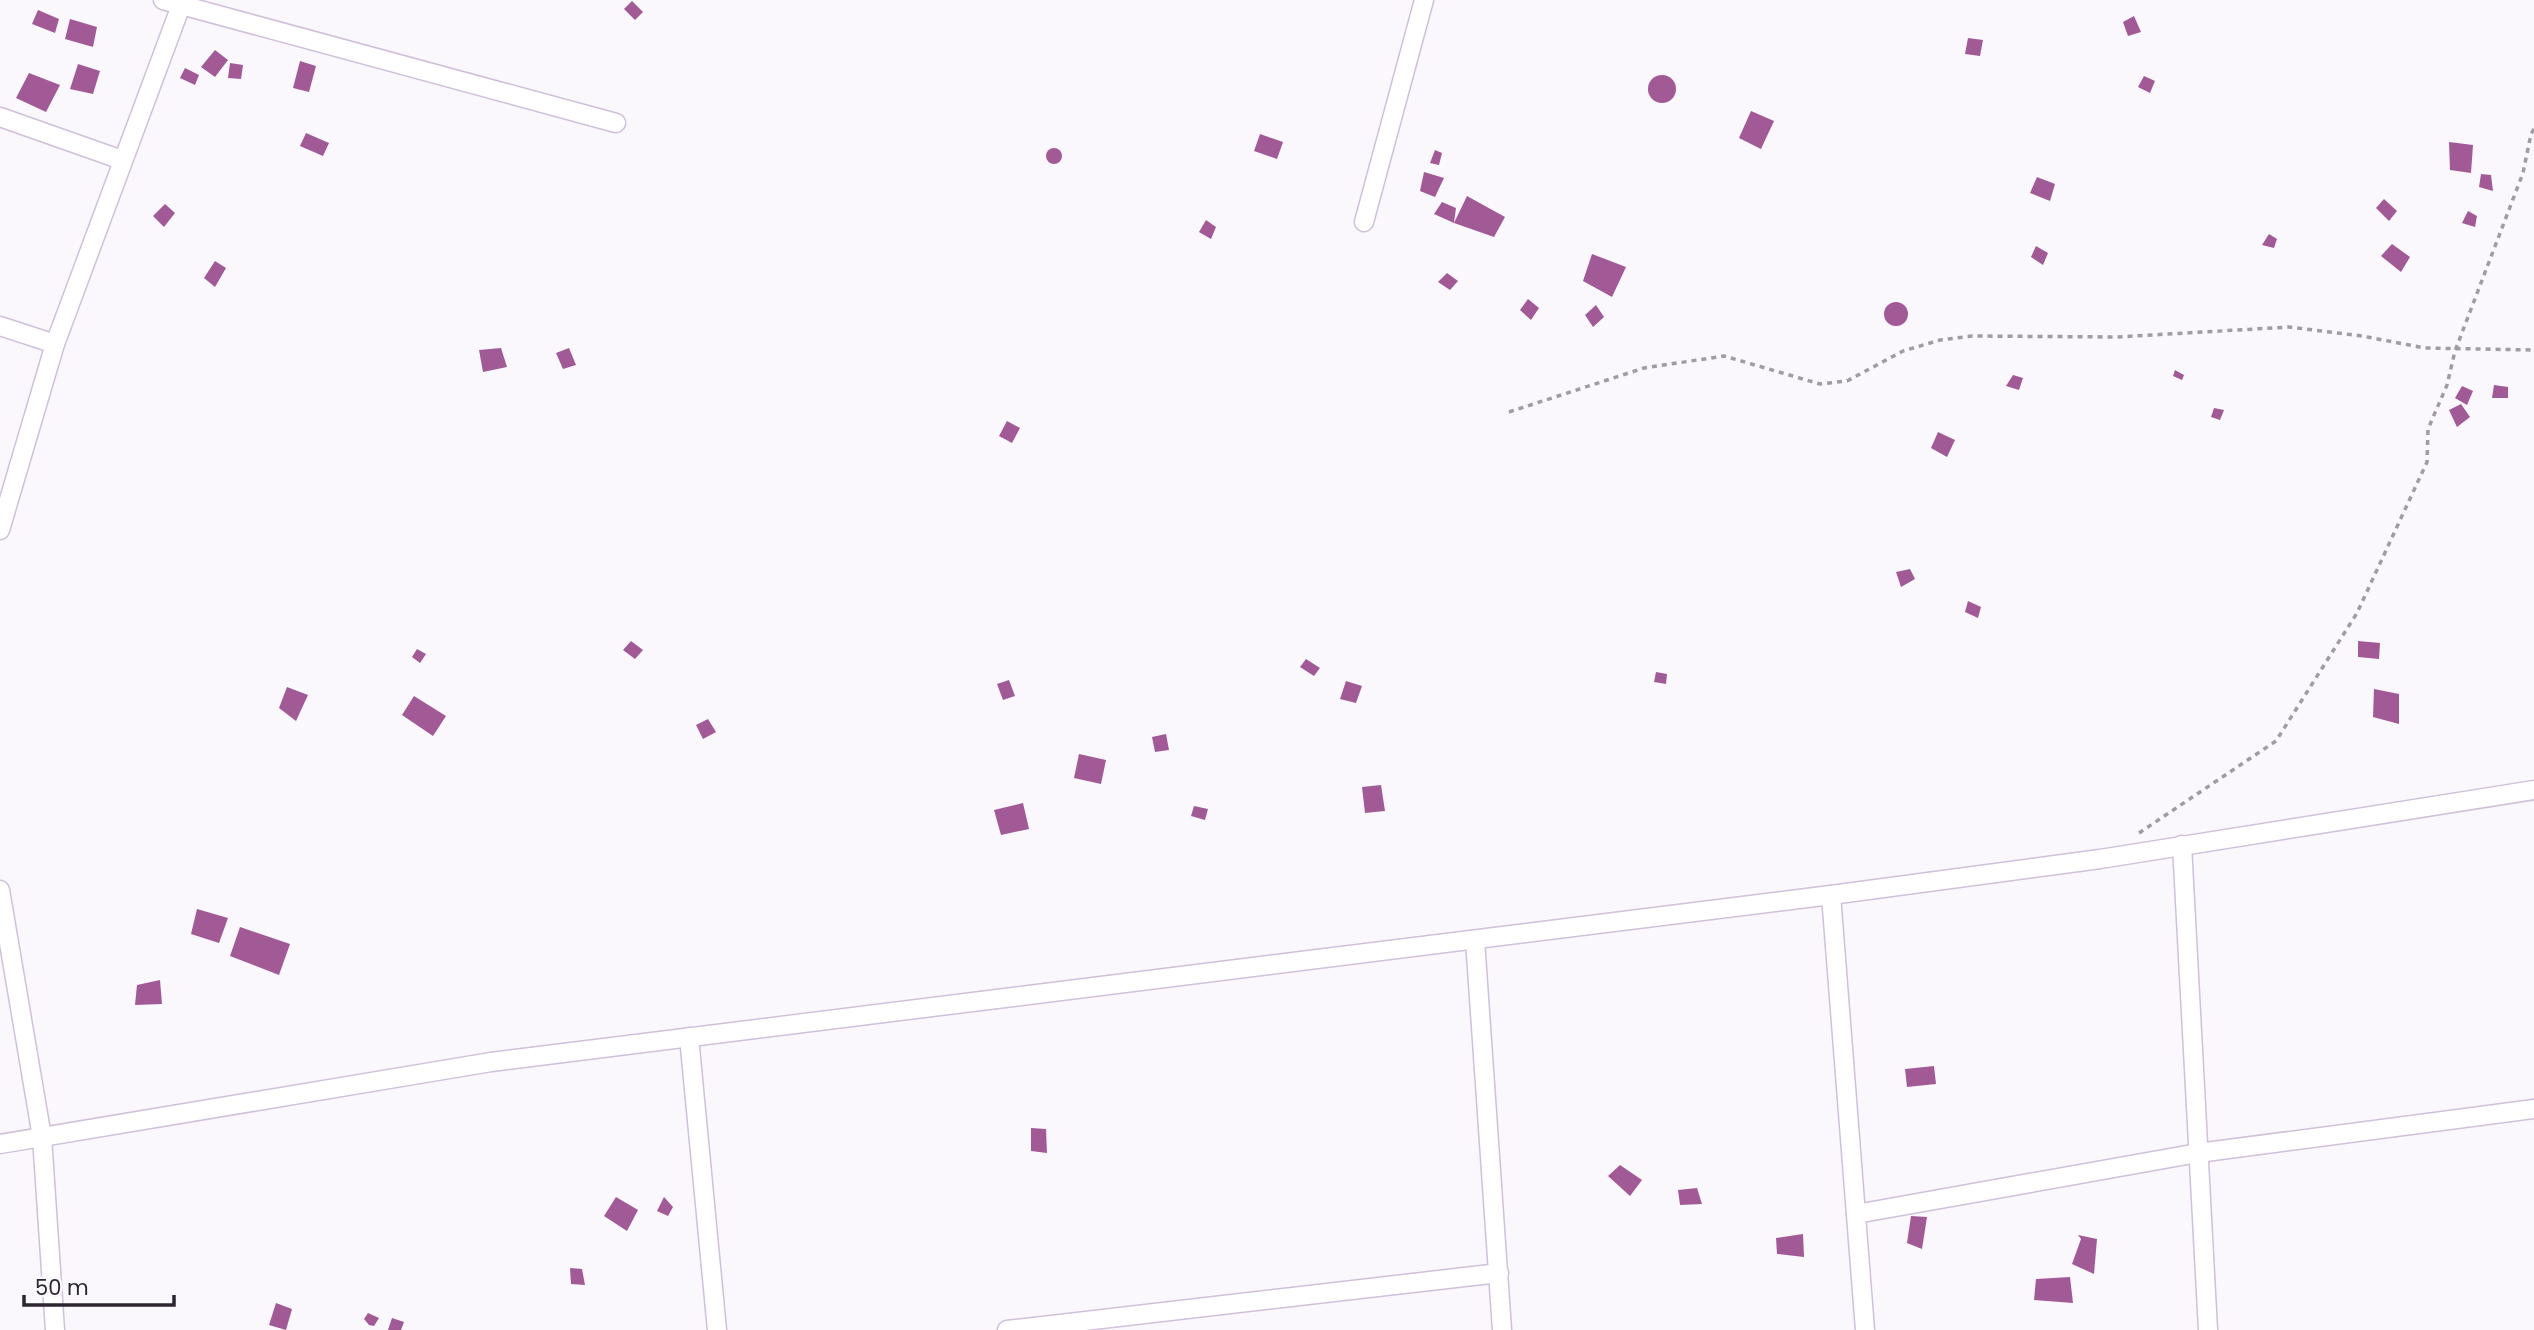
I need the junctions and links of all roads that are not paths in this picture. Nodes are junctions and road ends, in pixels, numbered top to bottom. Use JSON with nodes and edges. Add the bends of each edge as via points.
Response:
{"nodes":[{"id":1,"x":163,"y":0,"type":"edge"},
{"id":2,"x":1424,"y":0,"type":"edge"},
{"id":3,"x":182,"y":3,"type":"edge"},
{"id":4,"x":0,"y":117,"type":"edge"},
{"id":5,"x":616,"y":124,"type":"dead end"},
{"id":6,"x":122,"y":160,"type":"junction"},
{"id":7,"x":1364,"y":222,"type":"dead end"},
{"id":8,"x":0,"y":326,"type":"edge"},
{"id":9,"x":55,"y":344,"type":"junction"},
{"id":10,"x":5,"y":496,"type":"edge"},
{"id":11,"x":0,"y":530,"type":"edge"},
{"id":12,"x":2534,"y":790,"type":"edge"},
{"id":13,"x":2182,"y":845,"type":"junction"},
{"id":14,"x":0,"y":890,"type":"edge"},
{"id":15,"x":1831,"y":895,"type":"junction"},
{"id":16,"x":1475,"y":940,"type":"junction"},
{"id":17,"x":689,"y":1037,"type":"junction"},
{"id":18,"x":2534,"y":1109,"type":"edge"},
{"id":19,"x":42,"y":1137,"type":"junction"},
{"id":20,"x":0,"y":1144,"type":"edge"},
{"id":21,"x":2198,"y":1153,"type":"junction"},
{"id":22,"x":1856,"y":1214,"type":"junction"},
{"id":23,"x":1499,"y":1273,"type":"junction"},
{"id":24,"x":55,"y":1330,"type":"edge"},
{"id":25,"x":717,"y":1330,"type":"edge"},
{"id":26,"x":1007,"y":1330,"type":"edge"},
{"id":27,"x":1502,"y":1330,"type":"edge"},
{"id":28,"x":1865,"y":1330,"type":"edge"},
{"id":29,"x":2208,"y":1330,"type":"edge"}],
"edges":[{"from":1,"to":3,"type":"street"},
{"from":2,"to":7,"type":"street"},
{"from":3,"to":5,"type":"street"},
{"from":3,"to":6,"type":"street"},
{"from":4,"to":6,"type":"street"},
{"from":6,"to":9,"type":"street"},
{"from":8,"to":9,"type":"street"},
{"from":9,"to":10,"type":"street"},
{"from":10,"to":11,"type":"street"},
{"from":12,"to":13,"type":"street"},
{"from":13,"to":15,"type":"street"},
{"from":13,"to":21,"type":"street"},
{"from":14,"to":19,"type":"street"},
{"from":15,"to":16,"type":"street"},
{"from":15,"to":22,"type":"street"},
{"from":16,"to":17,"type":"street"},
{"from":16,"to":23,"type":"street"},
{"from":17,"to":19,"type":"street","via":[[491,1062]]},
{"from":17,"to":25,"type":"street"},
{"from":18,"to":21,"type":"street"},
{"from":19,"to":20,"type":"street"},
{"from":19,"to":24,"type":"street"},
{"from":21,"to":22,"type":"street"},
{"from":21,"to":29,"type":"street"},
{"from":22,"to":28,"type":"street"},
{"from":23,"to":26,"type":"street"},
{"from":23,"to":27,"type":"street"}]}
